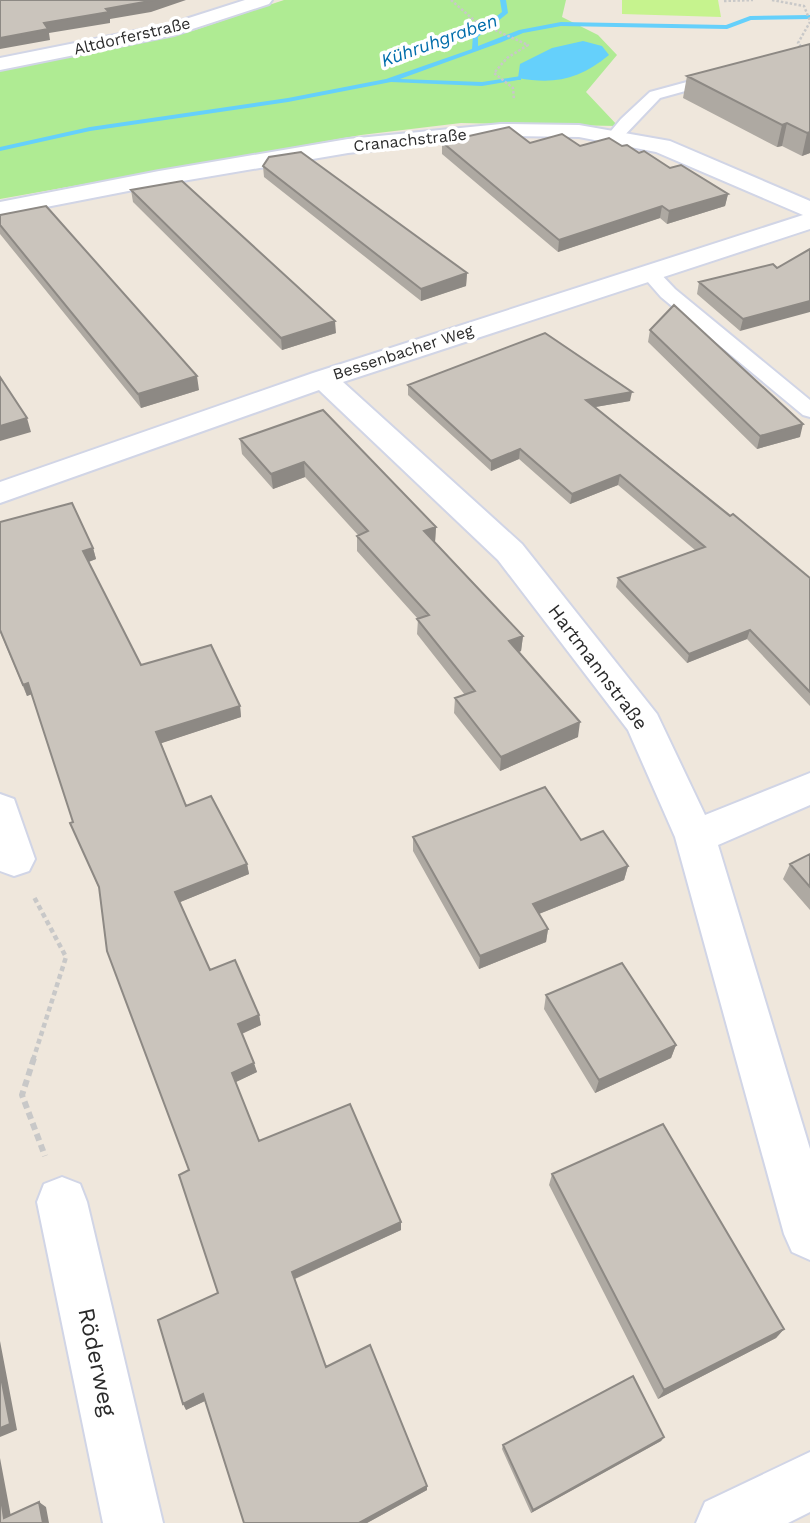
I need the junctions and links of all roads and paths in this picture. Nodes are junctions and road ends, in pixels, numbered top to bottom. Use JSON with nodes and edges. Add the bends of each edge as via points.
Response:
{"nodes":[{"id":1,"x":263,"y":0,"type":"edge"},
{"id":2,"x":451,"y":0,"type":"edge"},
{"id":3,"x":753,"y":0,"type":"edge"},
{"id":4,"x":772,"y":0,"type":"edge"},
{"id":5,"x":724,"y":1,"type":"edge"},
{"id":6,"x":804,"y":6,"type":"junction"},
{"id":7,"x":810,"y":6,"type":"edge"},
{"id":8,"x":810,"y":21,"type":"edge"},
{"id":9,"x":807,"y":53,"type":"edge"},
{"id":10,"x":0,"y":64,"type":"edge"},
{"id":11,"x":731,"y":74,"type":"edge"},
{"id":12,"x":507,"y":83,"type":"dead end"},
{"id":13,"x":614,"y":137,"type":"junction"},
{"id":14,"x":0,"y":208,"type":"edge"},
{"id":15,"x":810,"y":210,"type":"edge"},
{"id":16,"x":810,"y":221,"type":"edge"},
{"id":17,"x":649,"y":273,"type":"junction"},
{"id":18,"x":323,"y":379,"type":"junction"},
{"id":19,"x":810,"y":411,"type":"edge"},
{"id":20,"x":0,"y":493,"type":"edge"},
{"id":21,"x":810,"y":788,"type":"edge"},
{"id":22,"x":0,"y":810,"type":"edge"},
{"id":23,"x":695,"y":837,"type":"junction"},
{"id":24,"x":14,"y":859,"type":"joint"},
{"id":25,"x":62,"y":1202,"type":"joint"},
{"id":26,"x":810,"y":1234,"type":"edge"},
{"id":27,"x":810,"y":1481,"type":"edge"},
{"id":28,"x":133,"y":1523,"type":"edge"},
{"id":29,"x":726,"y":1523,"type":"edge"}],
"edges":[{"from":1,"to":10,"type":"street","name":"Altdorferstraße","via":[[174,29]]},
{"from":2,"to":12,"type":"path","via":[[482,26],[528,45],[507,58],[495,73]]},
{"from":3,"to":5,"type":"path"},
{"from":4,"to":6,"type":"path"},
{"from":6,"to":7,"type":"path"},
{"from":6,"to":8,"type":"path"},
{"from":8,"to":9,"type":"path","via":[[798,43]]},
{"from":11,"to":13,"type":"lane","via":[[655,95]]},
{"from":13,"to":14,"type":"street","name":"Cranachstraße","via":[[579,131],[501,130],[348,146]]},
{"from":13,"to":15,"type":"street","name":"Cranachstraße","via":[[662,146]]},
{"from":16,"to":17,"type":"street","name":"Bessenbacher Weg"},
{"from":17,"to":18,"type":"street","name":"Bessenbacher Weg"},
{"from":17,"to":19,"type":"lane"},
{"from":18,"to":20,"type":"street","name":"Bessenbacher Weg"},
{"from":18,"to":23,"type":"street","name":"Hartmannstraße","via":[[510,552],[644,724]]},
{"from":21,"to":23,"type":"street"},
{"from":22,"to":24,"type":"street"},
{"from":23,"to":26,"type":"street","name":"Hartmannstraße"},
{"from":24,"to":25,"type":"path","via":[[66,957],[23,1095]]},
{"from":25,"to":28,"type":"street","name":"Röderweg"},
{"from":27,"to":29,"type":"street"}]}
